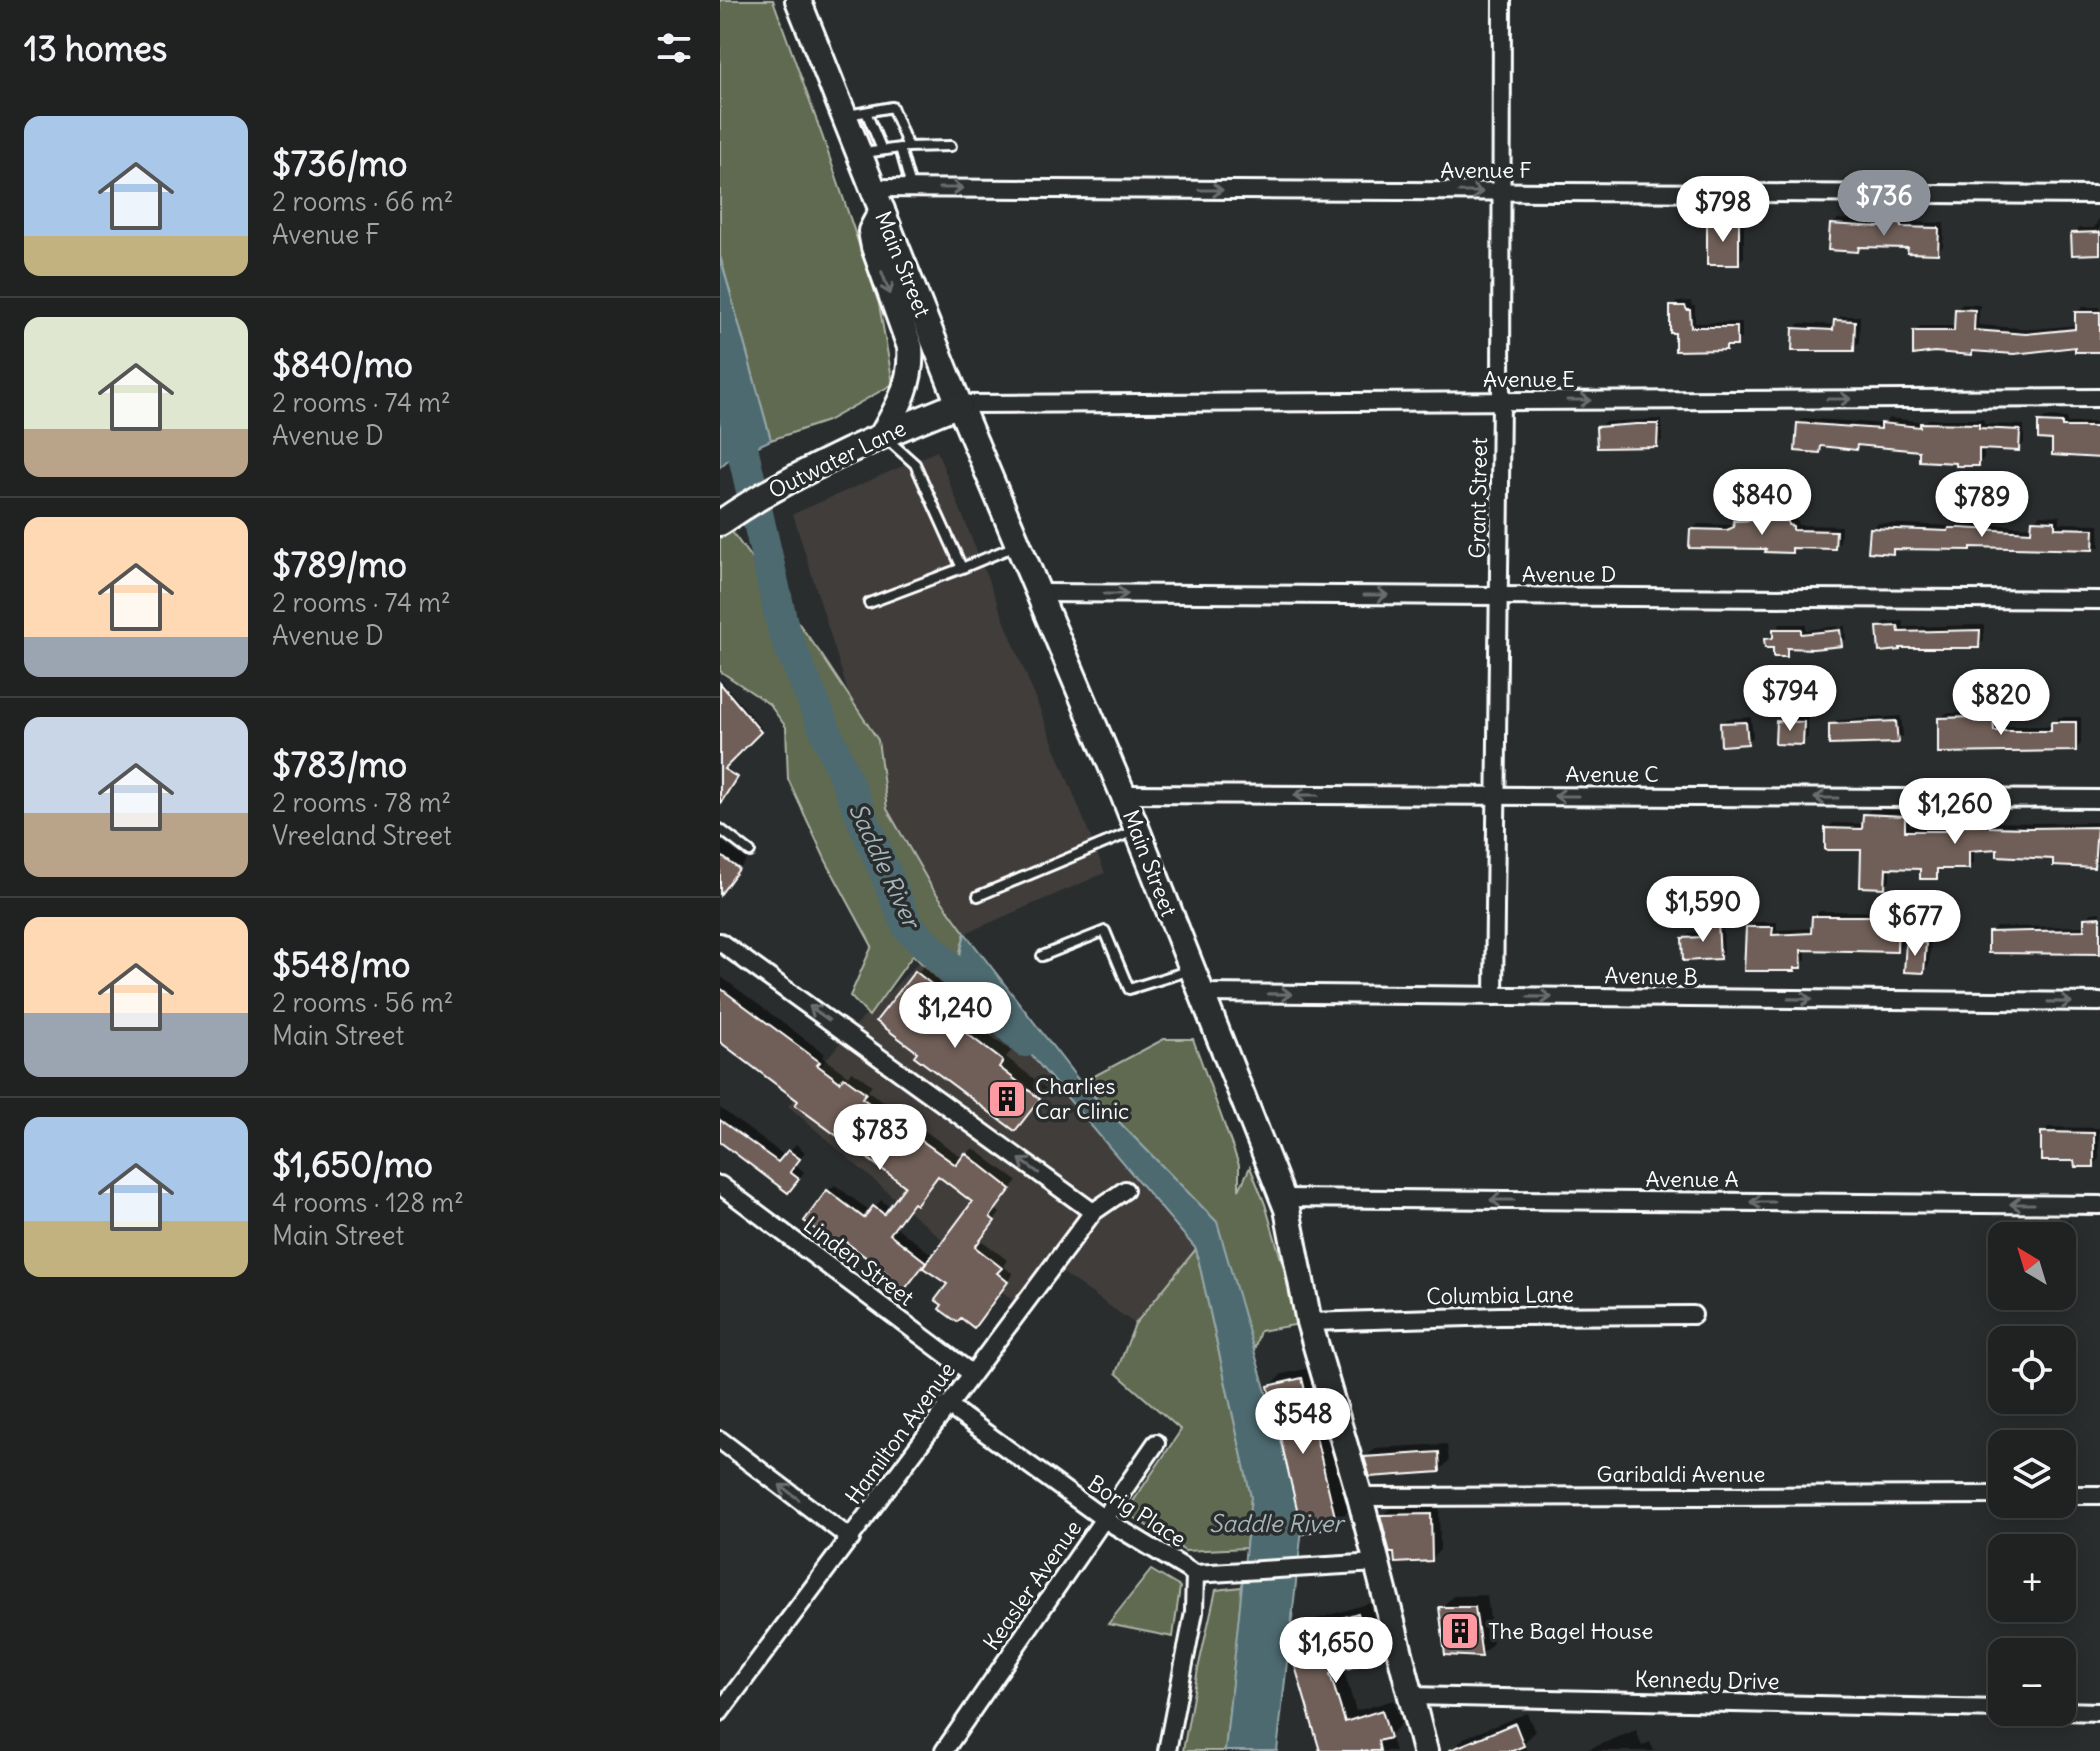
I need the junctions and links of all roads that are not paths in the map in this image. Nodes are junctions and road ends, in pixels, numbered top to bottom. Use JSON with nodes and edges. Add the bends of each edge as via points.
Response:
{"nodes":[{"id":1,"x":798,"y":0,"type":"edge"},
{"id":2,"x":1502,"y":0,"type":"edge"},
{"id":3,"x":855,"y":114,"type":"junction"},
{"id":4,"x":951,"y":146,"type":"dead end"},
{"id":5,"x":904,"y":147,"type":"junction"},
{"id":6,"x":870,"y":152,"type":"junction"},
{"id":7,"x":912,"y":188,"type":"junction"},
{"id":8,"x":1502,"y":192,"type":"junction"},
{"id":9,"x":2100,"y":195,"type":"edge"},
{"id":10,"x":877,"y":199,"type":"junction"},
{"id":11,"x":2100,"y":398,"type":"edge"},
{"id":12,"x":1501,"y":401,"type":"junction"},
{"id":13,"x":959,"y":404,"type":"junction"},
{"id":14,"x":882,"y":435,"type":"junction"},
{"id":15,"x":720,"y":523,"type":"edge"},
{"id":16,"x":1018,"y":545,"type":"junction"},
{"id":17,"x":962,"y":568,"type":"junction"},
{"id":18,"x":1038,"y":593,"type":"junction"},
{"id":19,"x":1499,"y":596,"type":"junction"},
{"id":20,"x":2100,"y":600,"type":"edge"},
{"id":21,"x":869,"y":603,"type":"dead end"},
{"id":22,"x":1123,"y":794,"type":"junction"},
{"id":23,"x":1497,"y":796,"type":"junction"},
{"id":24,"x":2100,"y":799,"type":"edge"},
{"id":25,"x":720,"y":829,"type":"edge"},
{"id":26,"x":1137,"y":829,"type":"junction"},
{"id":27,"x":750,"y":852,"type":"dead end"},
{"id":28,"x":978,"y":896,"type":"dead end"},
{"id":29,"x":720,"y":942,"type":"edge"},
{"id":30,"x":1042,"y":956,"type":"dead end"},
{"id":31,"x":1192,"y":969,"type":"junction"},
{"id":32,"x":1202,"y":993,"type":"junction"},
{"id":33,"x":1494,"y":996,"type":"junction"},
{"id":34,"x":2100,"y":1002,"type":"edge"},
{"id":35,"x":720,"y":1185,"type":"edge"},
{"id":36,"x":1125,"y":1190,"type":"dead end"},
{"id":37,"x":1283,"y":1198,"type":"junction"},
{"id":38,"x":2100,"y":1205,"type":"edge"},
{"id":39,"x":1093,"y":1212,"type":"junction"},
{"id":40,"x":1693,"y":1315,"type":"dead end"},
{"id":41,"x":1309,"y":1322,"type":"junction"},
{"id":42,"x":971,"y":1373,"type":"junction"},
{"id":43,"x":947,"y":1405,"type":"junction"},
{"id":44,"x":720,"y":1440,"type":"edge"},
{"id":45,"x":1156,"y":1443,"type":"dead end"},
{"id":46,"x":1988,"y":1495,"type":"edge"},
{"id":47,"x":2076,"y":1495,"type":"edge"},
{"id":48,"x":2100,"y":1495,"type":"edge"},
{"id":49,"x":1360,"y":1497,"type":"junction"},
{"id":50,"x":1104,"y":1519,"type":"junction"},
{"id":51,"x":851,"y":1539,"type":"junction"},
{"id":52,"x":1377,"y":1563,"type":"junction"},
{"id":53,"x":1195,"y":1574,"type":"junction"},
{"id":54,"x":726,"y":1692,"type":"edge"},
{"id":55,"x":1410,"y":1696,"type":"junction"},
{"id":56,"x":1988,"y":1709,"type":"edge"},
{"id":57,"x":2076,"y":1711,"type":"edge"},
{"id":58,"x":720,"y":1712,"type":"edge"},
{"id":59,"x":2100,"y":1712,"type":"edge"},
{"id":60,"x":944,"y":1751,"type":"edge"},
{"id":61,"x":1167,"y":1751,"type":"edge"},
{"id":62,"x":1425,"y":1751,"type":"edge"}],
"edges":[{"from":1,"to":3,"type":"street","name":"Main Street"},
{"from":2,"to":8,"type":"street","name":"Grant Street"},
{"from":3,"to":5,"type":"lane","via":[[892,107]]},
{"from":3,"to":6,"type":"street","name":"Main Street"},
{"from":4,"to":5,"type":"lane"},
{"from":5,"to":6,"type":"lane"},
{"from":5,"to":7,"type":"lane"},
{"from":6,"to":10,"type":"street","name":"Main Street"},
{"from":7,"to":8,"type":"street","name":"Avenue F","one_way":true},
{"from":7,"to":10,"type":"street","name":"Avenue F"},
{"from":8,"to":9,"type":"street","name":"Avenue F"},
{"from":8,"to":12,"type":"street","name":"Grant Street"},
{"from":10,"to":13,"type":"street","name":"Main Street"},
{"from":10,"to":14,"type":"street","one_way":true,"via":[[874,247],[911,360],[908,384]]},
{"from":12,"to":11,"type":"street","name":"Avenue E","one_way":true},
{"from":12,"to":13,"type":"street","name":"Avenue E"},
{"from":12,"to":19,"type":"street","name":"Grant Street"},
{"from":13,"to":14,"type":"street","name":"Outwater Lane"},
{"from":13,"to":16,"type":"street","name":"Main Street"},
{"from":14,"to":15,"type":"street","name":"Outwater Lane","via":[[754,499]]},
{"from":14,"to":17,"type":"lane","via":[[915,464]]},
{"from":16,"to":17,"type":"lane"},
{"from":16,"to":18,"type":"street","name":"Main Street"},
{"from":17,"to":21,"type":"lane"},
{"from":18,"to":19,"type":"street","name":"Avenue D","one_way":true},
{"from":18,"to":22,"type":"street","name":"Main Street"},
{"from":19,"to":20,"type":"street","name":"Avenue D"},
{"from":19,"to":23,"type":"street","name":"Grant Street"},
{"from":23,"to":22,"type":"street","name":"Avenue C","one_way":true},
{"from":22,"to":26,"type":"street","name":"Main Street"},
{"from":24,"to":23,"type":"street","name":"Avenue C","one_way":true},
{"from":23,"to":33,"type":"street","name":"Grant Street"},
{"from":25,"to":27,"type":"lane"},
{"from":26,"to":28,"type":"lane"},
{"from":26,"to":31,"type":"street","name":"Main Street"},
{"from":39,"to":29,"type":"street","one_way":true},
{"from":30,"to":31,"type":"lane","via":[[1105,931],[1129,989]]},
{"from":31,"to":32,"type":"street","name":"Main Street"},
{"from":32,"to":33,"type":"street","name":"Avenue B","one_way":true},
{"from":32,"to":37,"type":"street","name":"Main Street"},
{"from":33,"to":34,"type":"street","name":"Avenue B","one_way":true},
{"from":35,"to":42,"type":"street","name":"Linden Street"},
{"from":36,"to":39,"type":"street","name":"Hamilton Avenue"},
{"from":38,"to":37,"type":"street","name":"Avenue A","one_way":true},
{"from":37,"to":41,"type":"street","name":"Main Street"},
{"from":39,"to":42,"type":"street","name":"Hamilton Avenue"},
{"from":40,"to":41,"type":"street","name":"Columbia Lane"},
{"from":41,"to":49,"type":"street","name":"Main Street"},
{"from":42,"to":43,"type":"street","name":"Hamilton Avenue"},
{"from":43,"to":50,"type":"street","name":"Borig Place"},
{"from":43,"to":51,"type":"street","name":"Hamilton Avenue"},
{"from":51,"to":44,"type":"street","one_way":true},
{"from":45,"to":50,"type":"street","name":"Keasler Avenue"},
{"from":46,"to":49,"type":"street","name":"Garibaldi Avenue"},
{"from":47,"to":48,"type":"street"},
{"from":49,"to":52,"type":"street","name":"Main Street"},
{"from":50,"to":53,"type":"street","name":"Borig Place"},
{"from":50,"to":60,"type":"street","name":"Keasler Avenue"},
{"from":51,"to":54,"type":"street","name":"Hamilton Avenue"},
{"from":52,"to":53,"type":"street","name":"Borig Place"},
{"from":52,"to":55,"type":"street","name":"Main Street"},
{"from":53,"to":61,"type":"street","via":[[1194,1612]]},
{"from":54,"to":58,"type":"street","name":"Hamilton Avenue"},
{"from":55,"to":56,"type":"street","name":"Kennedy Drive"},
{"from":55,"to":62,"type":"street","name":"Main Street"},
{"from":57,"to":59,"type":"street"}]}
